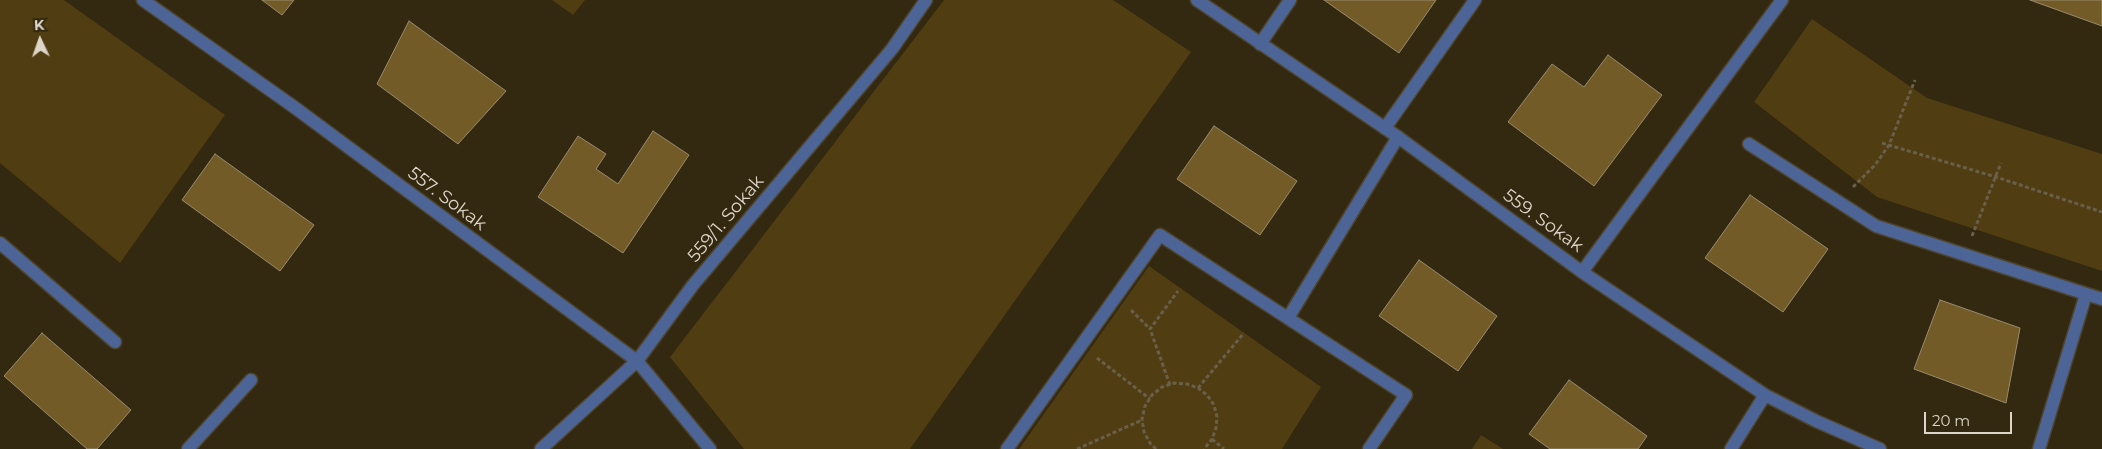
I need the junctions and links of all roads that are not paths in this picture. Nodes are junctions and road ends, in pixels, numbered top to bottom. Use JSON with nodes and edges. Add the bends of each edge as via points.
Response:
{"nodes":[{"id":1,"x":143,"y":0,"type":"edge"},
{"id":2,"x":926,"y":0,"type":"edge"},
{"id":3,"x":1197,"y":0,"type":"edge"},
{"id":4,"x":1290,"y":0,"type":"edge"},
{"id":5,"x":1475,"y":0,"type":"edge"},
{"id":6,"x":1782,"y":0,"type":"edge"},
{"id":7,"x":1260,"y":44,"type":"junction"},
{"id":8,"x":1385,"y":128,"type":"junction"},
{"id":9,"x":1398,"y":137,"type":"junction"},
{"id":10,"x":1750,"y":144,"type":"dead end"},
{"id":11,"x":0,"y":243,"type":"edge"},
{"id":12,"x":1582,"y":272,"type":"junction"},
{"id":13,"x":2086,"y":294,"type":"junction"},
{"id":14,"x":2102,"y":299,"type":"edge"},
{"id":15,"x":1288,"y":318,"type":"junction"},
{"id":16,"x":115,"y":342,"type":"dead end"},
{"id":17,"x":637,"y":361,"type":"junction"},
{"id":18,"x":251,"y":380,"type":"dead end"},
{"id":19,"x":1765,"y":395,"type":"junction"},
{"id":20,"x":188,"y":449,"type":"edge"},
{"id":21,"x":541,"y":449,"type":"edge"},
{"id":22,"x":710,"y":449,"type":"edge"},
{"id":23,"x":1007,"y":449,"type":"edge"},
{"id":24,"x":1369,"y":449,"type":"edge"},
{"id":25,"x":1731,"y":449,"type":"edge"},
{"id":26,"x":1880,"y":449,"type":"edge"},
{"id":27,"x":2039,"y":449,"type":"edge"}],
"edges":[{"from":1,"to":17,"type":"street","name":"557. Sokak","via":[[294,107]]},
{"from":2,"to":17,"type":"street","name":"559/1. Sokak","via":[[892,49],[693,285]]},
{"from":3,"to":7,"type":"street","name":"559. Sokak"},
{"from":4,"to":7,"type":"street"},
{"from":5,"to":8,"type":"street"},
{"from":6,"to":12,"type":"street"},
{"from":7,"to":8,"type":"street","name":"559. Sokak"},
{"from":8,"to":9,"type":"street","name":"559. Sokak"},
{"from":9,"to":12,"type":"street","name":"559. Sokak"},
{"from":9,"to":15,"type":"street"},
{"from":10,"to":13,"type":"street","via":[[1876,226]]},
{"from":11,"to":16,"type":"street"},
{"from":12,"to":19,"type":"street","name":"559. Sokak"},
{"from":13,"to":14,"type":"street"},
{"from":13,"to":27,"type":"street"},
{"from":15,"to":23,"type":"street","via":[[1160,235]]},
{"from":15,"to":24,"type":"street","via":[[1406,395]]},
{"from":17,"to":21,"type":"street","name":"559/1. Sokak"},
{"from":17,"to":22,"type":"street","name":"557. Sokak"},
{"from":18,"to":20,"type":"street"},
{"from":19,"to":25,"type":"street"},
{"from":19,"to":26,"type":"street","name":"559. Sokak"}]}
